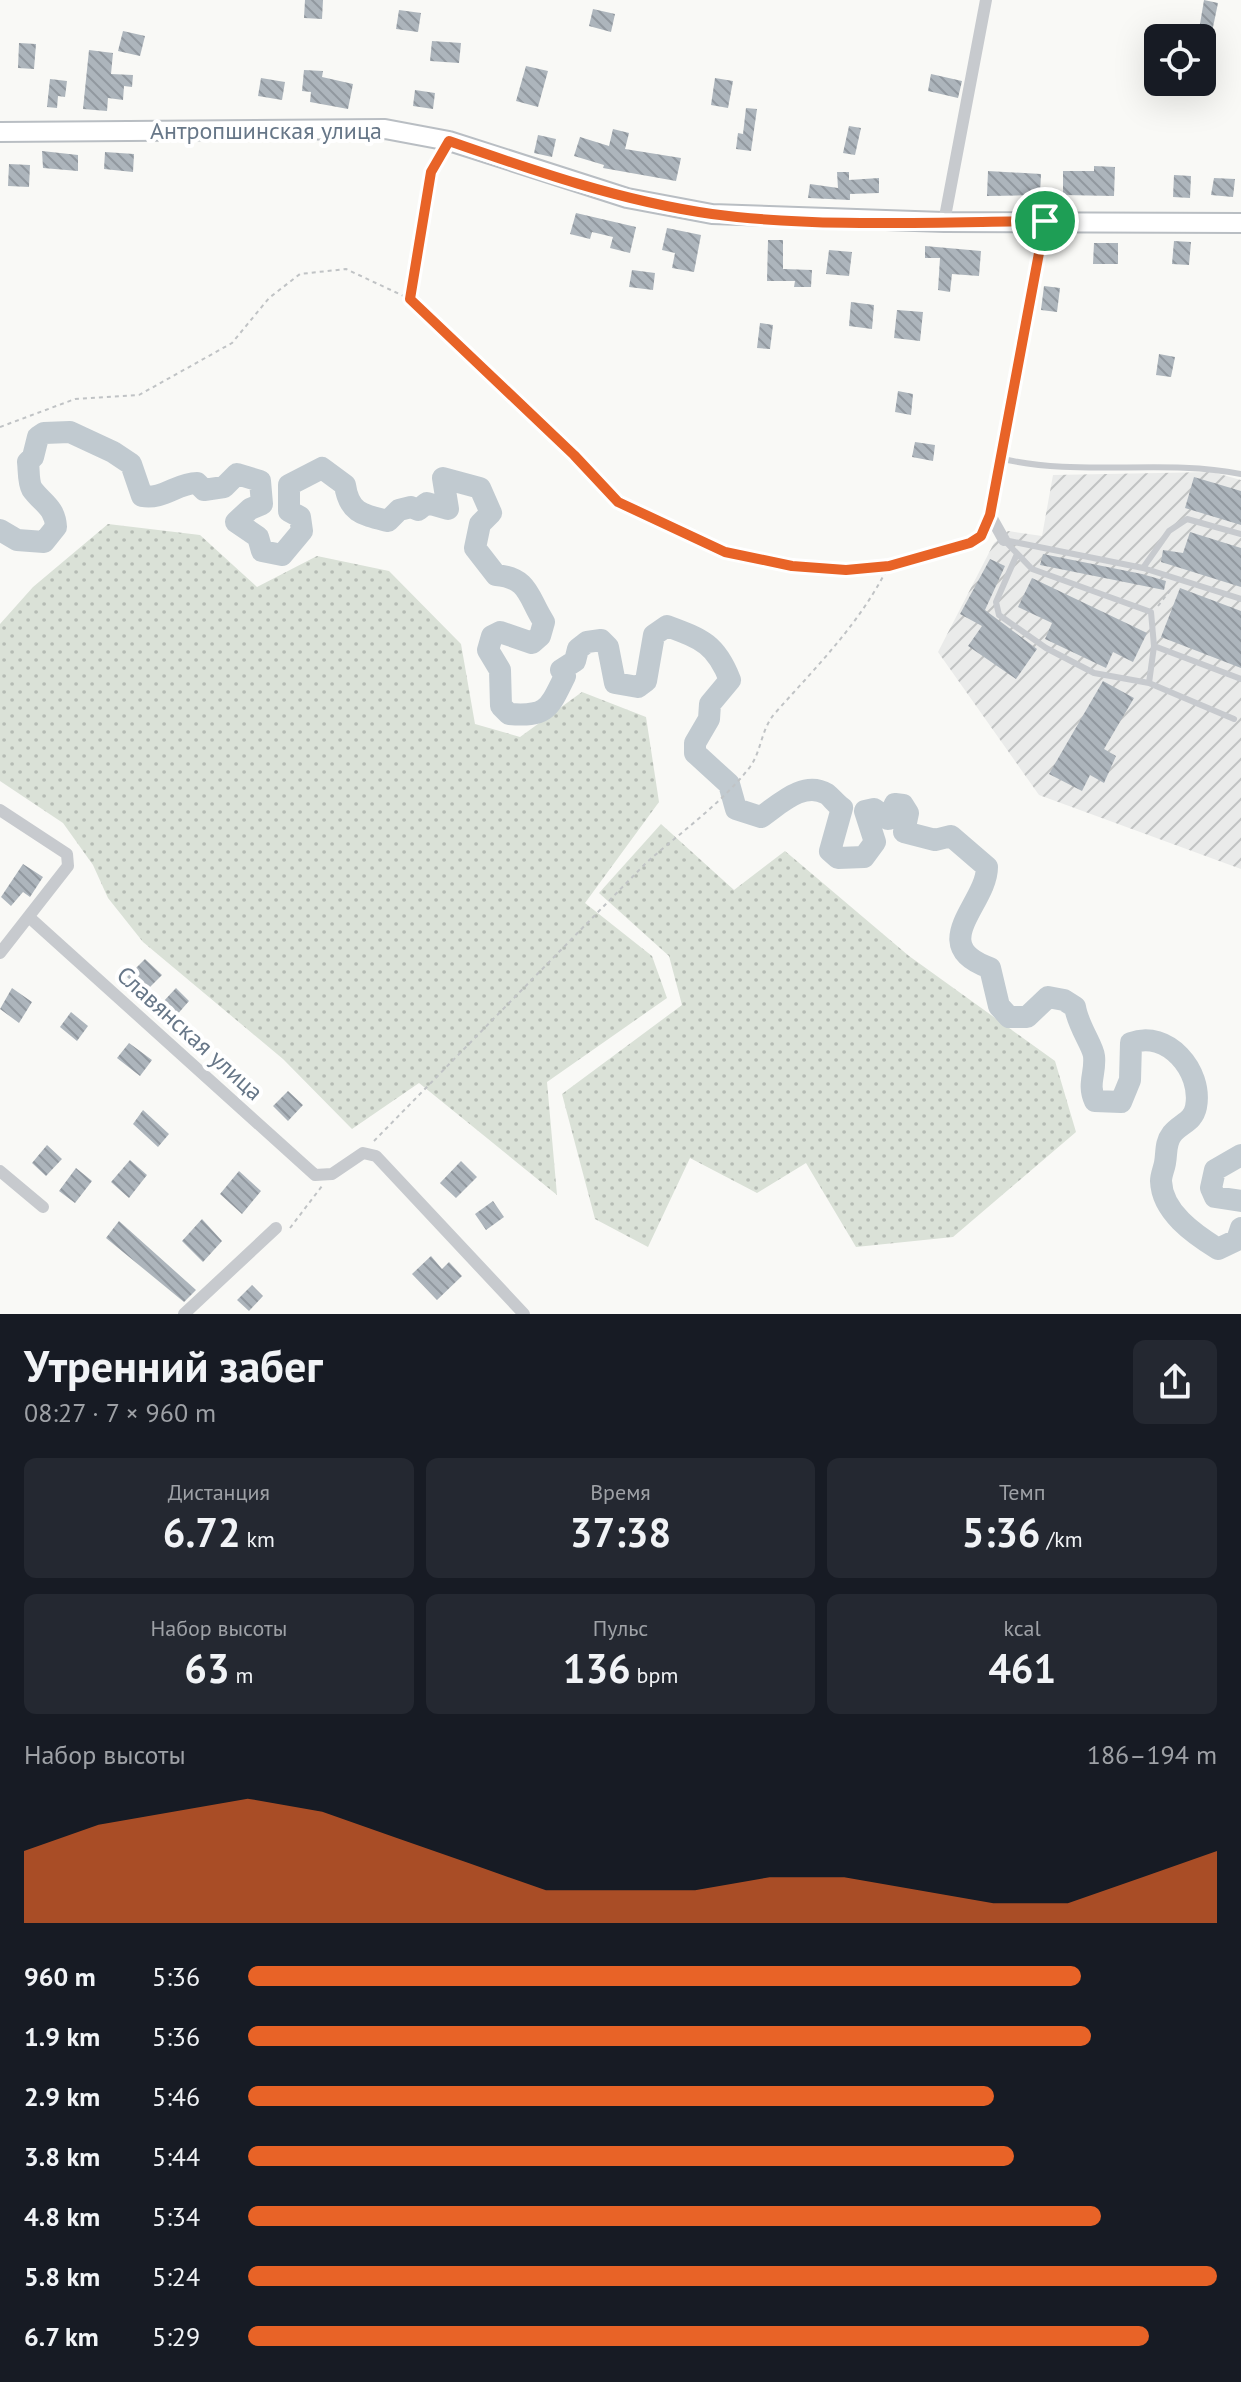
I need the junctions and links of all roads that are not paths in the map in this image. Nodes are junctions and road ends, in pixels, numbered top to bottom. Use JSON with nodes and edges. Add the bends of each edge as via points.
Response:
{"nodes":[{"id":1,"x":986,"y":0,"type":"edge"},
{"id":2,"x":0,"y":132,"type":"edge"},
{"id":3,"x":1045,"y":221,"type":"junction"},
{"id":4,"x":944,"y":222,"type":"junction"},
{"id":5,"x":1241,"y":223,"type":"edge"},
{"id":6,"x":999,"y":458,"type":"junction"},
{"id":7,"x":1241,"y":474,"type":"edge"},
{"id":8,"x":1241,"y":534,"type":"edge"},
{"id":9,"x":1004,"y":540,"type":"junction"},
{"id":10,"x":1017,"y":554,"type":"junction"},
{"id":11,"x":1143,"y":568,"type":"junction"},
{"id":12,"x":1241,"y":599,"type":"edge"},
{"id":13,"x":1154,"y":646,"type":"junction"},
{"id":14,"x":1241,"y":679,"type":"edge"},
{"id":15,"x":1149,"y":683,"type":"junction"},
{"id":16,"x":1234,"y":719,"type":"dead end"},
{"id":17,"x":0,"y":810,"type":"edge"},
{"id":18,"x":30,"y":918,"type":"junction"},
{"id":19,"x":0,"y":953,"type":"edge"},
{"id":20,"x":0,"y":1171,"type":"edge"},
{"id":21,"x":43,"y":1207,"type":"dead end"},
{"id":22,"x":276,"y":1228,"type":"dead end"},
{"id":23,"x":184,"y":1314,"type":"edge"},
{"id":24,"x":524,"y":1314,"type":"edge"}],
"edges":[{"from":1,"to":4,"type":"street"},
{"from":2,"to":4,"type":"street","name":"Антропшинская улица","via":[[385,129],[449,141],[586,187],[712,214]]},
{"from":3,"to":4,"type":"street","name":"Антропшинская улица"},
{"from":3,"to":5,"type":"street","name":"Антропшинская улица"},
{"from":3,"to":6,"type":"street"},
{"from":6,"to":7,"type":"lane","via":[[1083,469],[1183,467]]},
{"from":6,"to":9,"type":"street","via":[[990,515]]},
{"from":8,"to":11,"type":"lane","via":[[1187,519],[1169,531]]},
{"from":9,"to":10,"type":"lane"},
{"from":9,"to":11,"type":"lane"},
{"from":10,"to":13,"type":"lane","via":[[1032,569],[1151,612]]},
{"from":10,"to":15,"type":"lane","via":[[996,602],[999,615],[1094,673]]},
{"from":11,"to":12,"type":"lane"},
{"from":13,"to":14,"type":"lane"},
{"from":13,"to":15,"type":"lane"},
{"from":15,"to":16,"type":"lane"},
{"from":17,"to":18,"type":"street","via":[[69,860]]},
{"from":18,"to":19,"type":"street"},
{"from":18,"to":24,"type":"street","name":"Славянская улица","via":[[315,1175],[328,1175],[363,1153],[376,1156]]},
{"from":20,"to":21,"type":"street"},
{"from":22,"to":23,"type":"street"}]}
